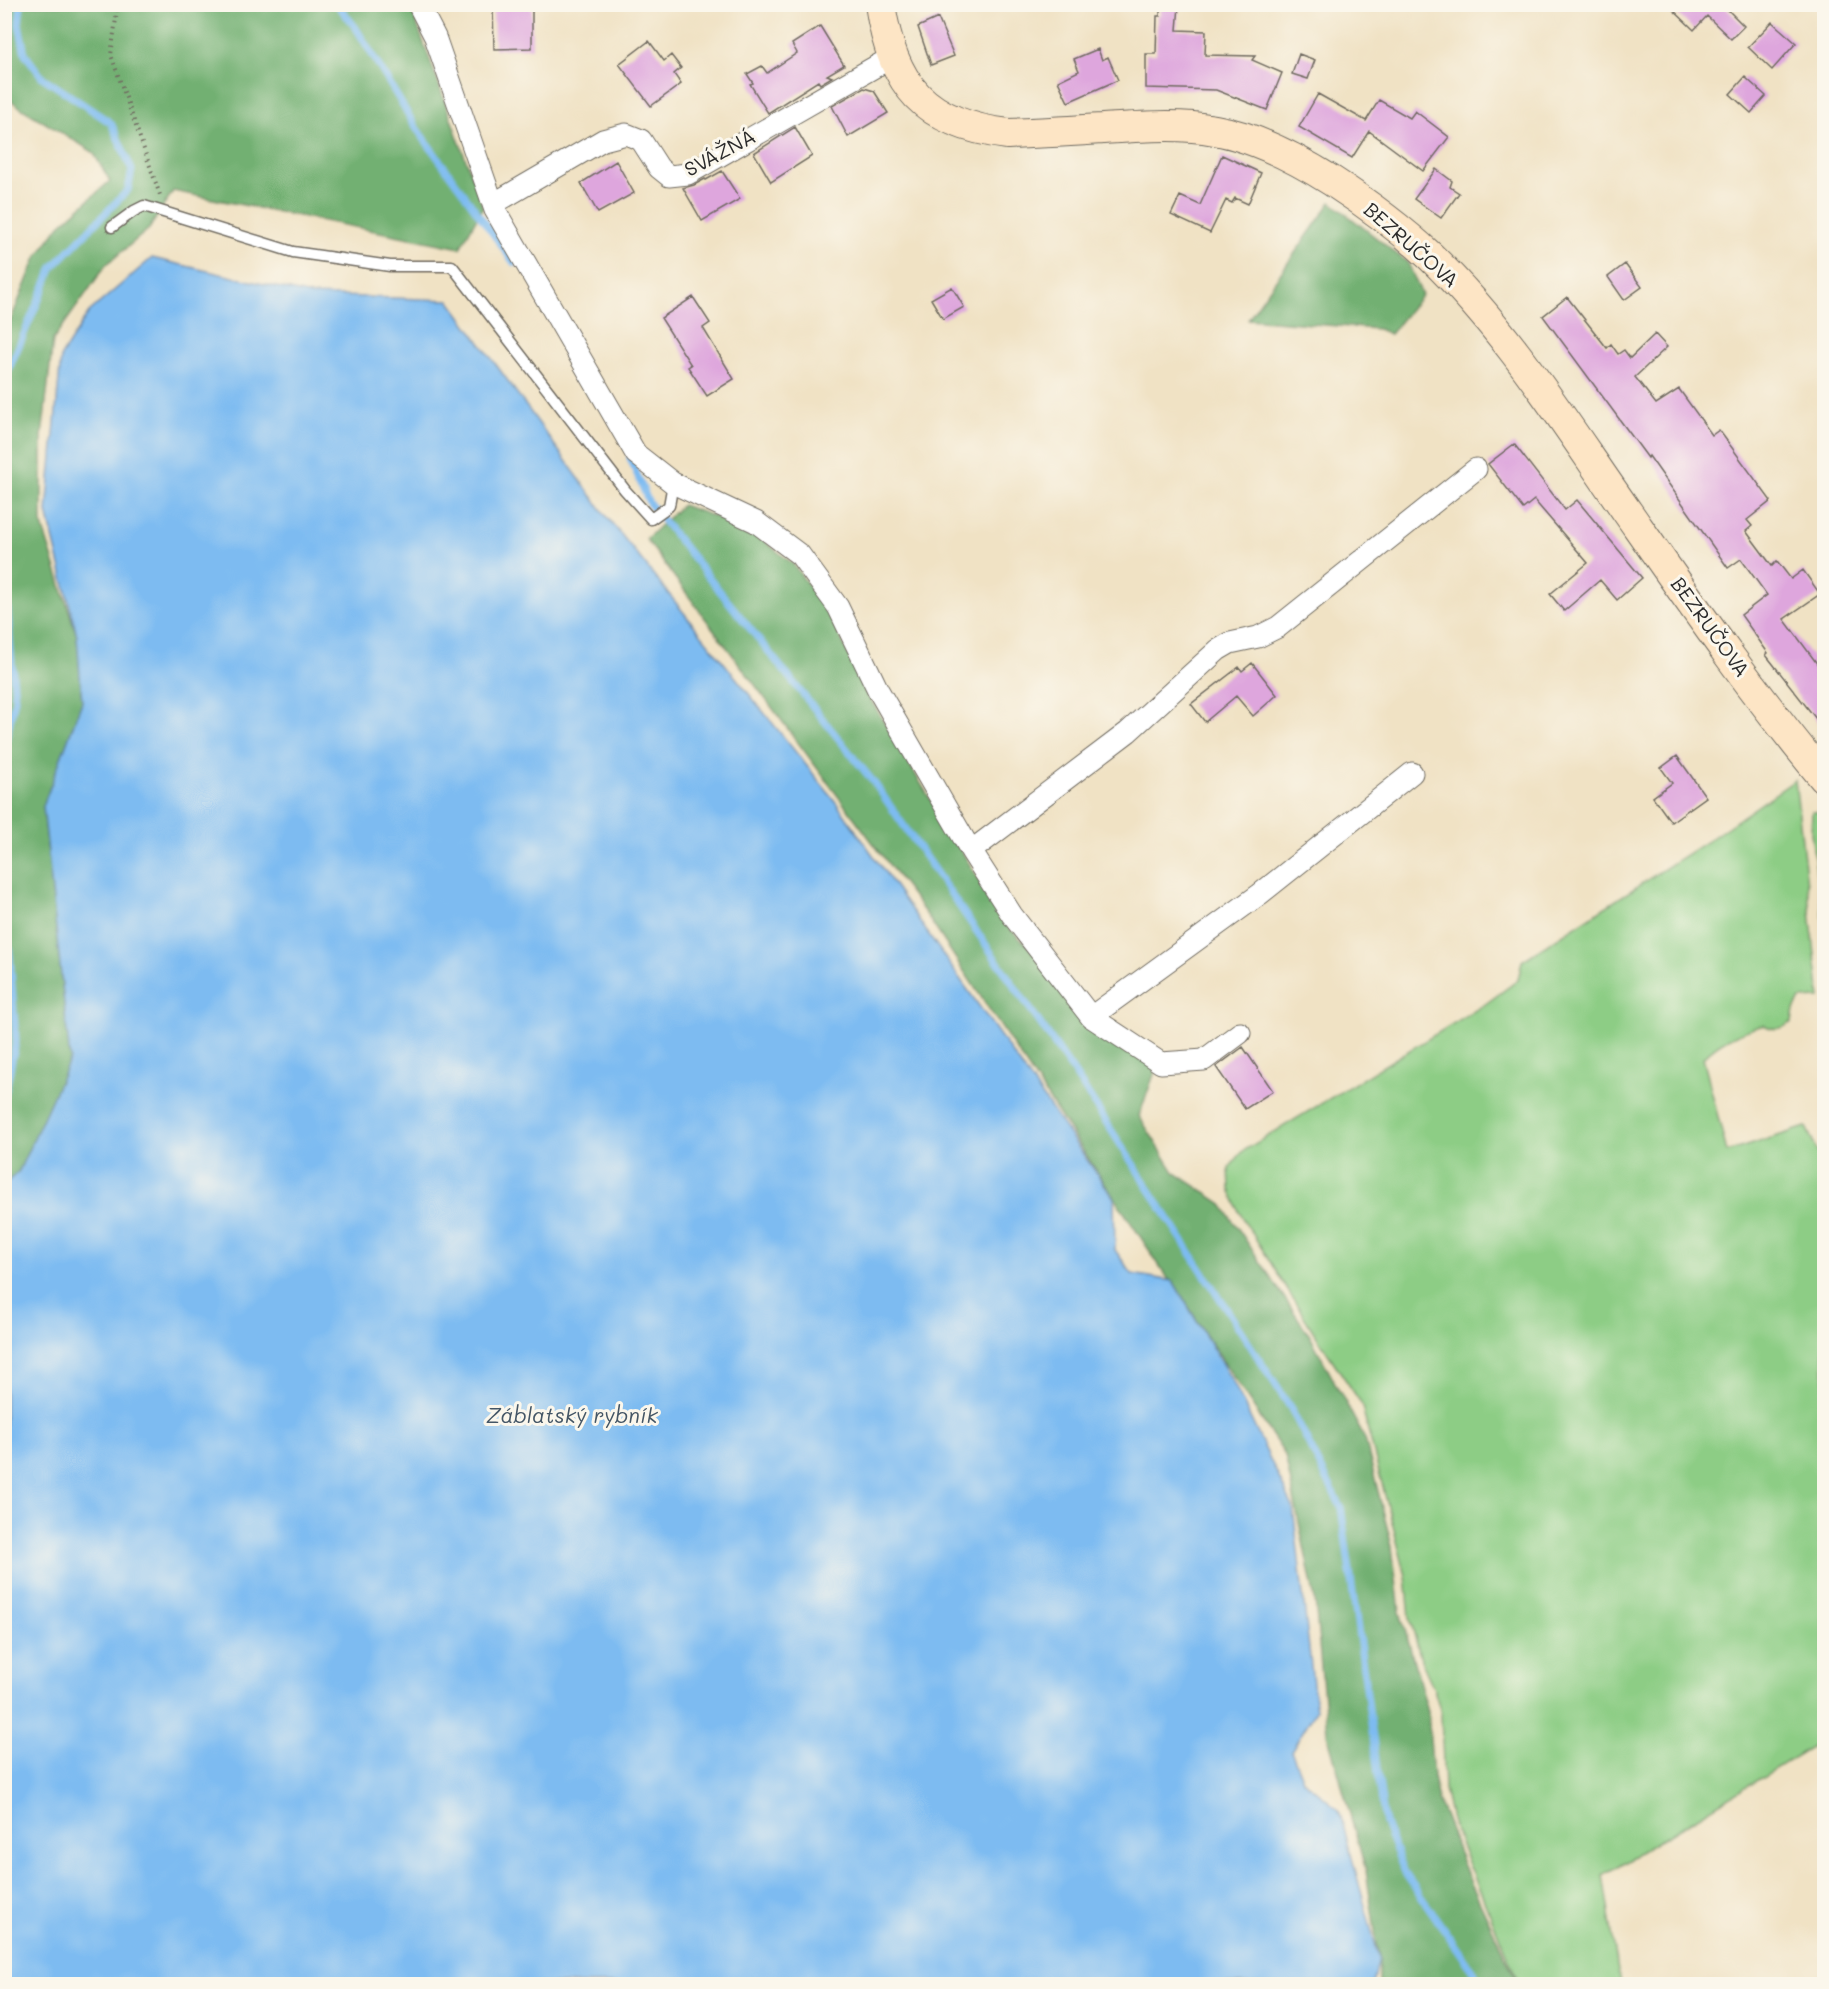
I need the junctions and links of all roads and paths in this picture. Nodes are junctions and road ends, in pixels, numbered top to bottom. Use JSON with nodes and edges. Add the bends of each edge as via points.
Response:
{"nodes":[{"id":1,"x":118,"y":4,"type":"edge"},
{"id":2,"x":418,"y":4,"type":"edge"},
{"id":3,"x":880,"y":4,"type":"edge"},
{"id":4,"x":892,"y":57,"type":"junction"},
{"id":5,"x":493,"y":204,"type":"junction"},
{"id":6,"x":166,"y":213,"type":"junction"},
{"id":7,"x":112,"y":228,"type":"dead end"},
{"id":8,"x":1476,"y":469,"type":"dead end"},
{"id":9,"x":673,"y":483,"type":"junction"},
{"id":10,"x":1412,"y":773,"type":"dead end"},
{"id":11,"x":1824,"y":778,"type":"edge"},
{"id":12,"x":971,"y":851,"type":"junction"},
{"id":13,"x":1091,"y":1017,"type":"junction"},
{"id":14,"x":1240,"y":1033,"type":"dead end"}],
"edges":[{"from":1,"to":6,"type":"path","via":[[111,55]]},
{"from":2,"to":5,"type":"street","via":[[435,37]]},
{"from":3,"to":4,"type":"main road","name":"BEZRUČOVA"},
{"from":4,"to":5,"type":"street","name":"SVÁŽNÁ","via":[[688,174],[669,176],[641,140],[626,134],[603,140]]},
{"from":4,"to":11,"type":"main road","name":"BEZRUČOVA","via":[[902,78],[920,100],[969,127],[1008,135],[1140,126],[1214,130],[1292,158],[1376,212],[1428,255],[1493,325],[1728,653]]},
{"from":5,"to":9,"type":"street","via":[[636,454]]},
{"from":6,"to":7,"type":"lane","via":[[144,206]]},
{"from":6,"to":9,"type":"lane","via":[[294,252],[390,266],[452,266],[651,519],[669,506]]},
{"from":8,"to":12,"type":"street","via":[[1278,627],[1218,650],[1128,732]]},
{"from":9,"to":12,"type":"street","via":[[756,522],[800,555],[838,607],[878,690]]},
{"from":10,"to":13,"type":"street","via":[[1260,894]]},
{"from":12,"to":13,"type":"street","via":[[1012,915]]},
{"from":13,"to":14,"type":"street","via":[[1161,1063],[1204,1060]]}]}
